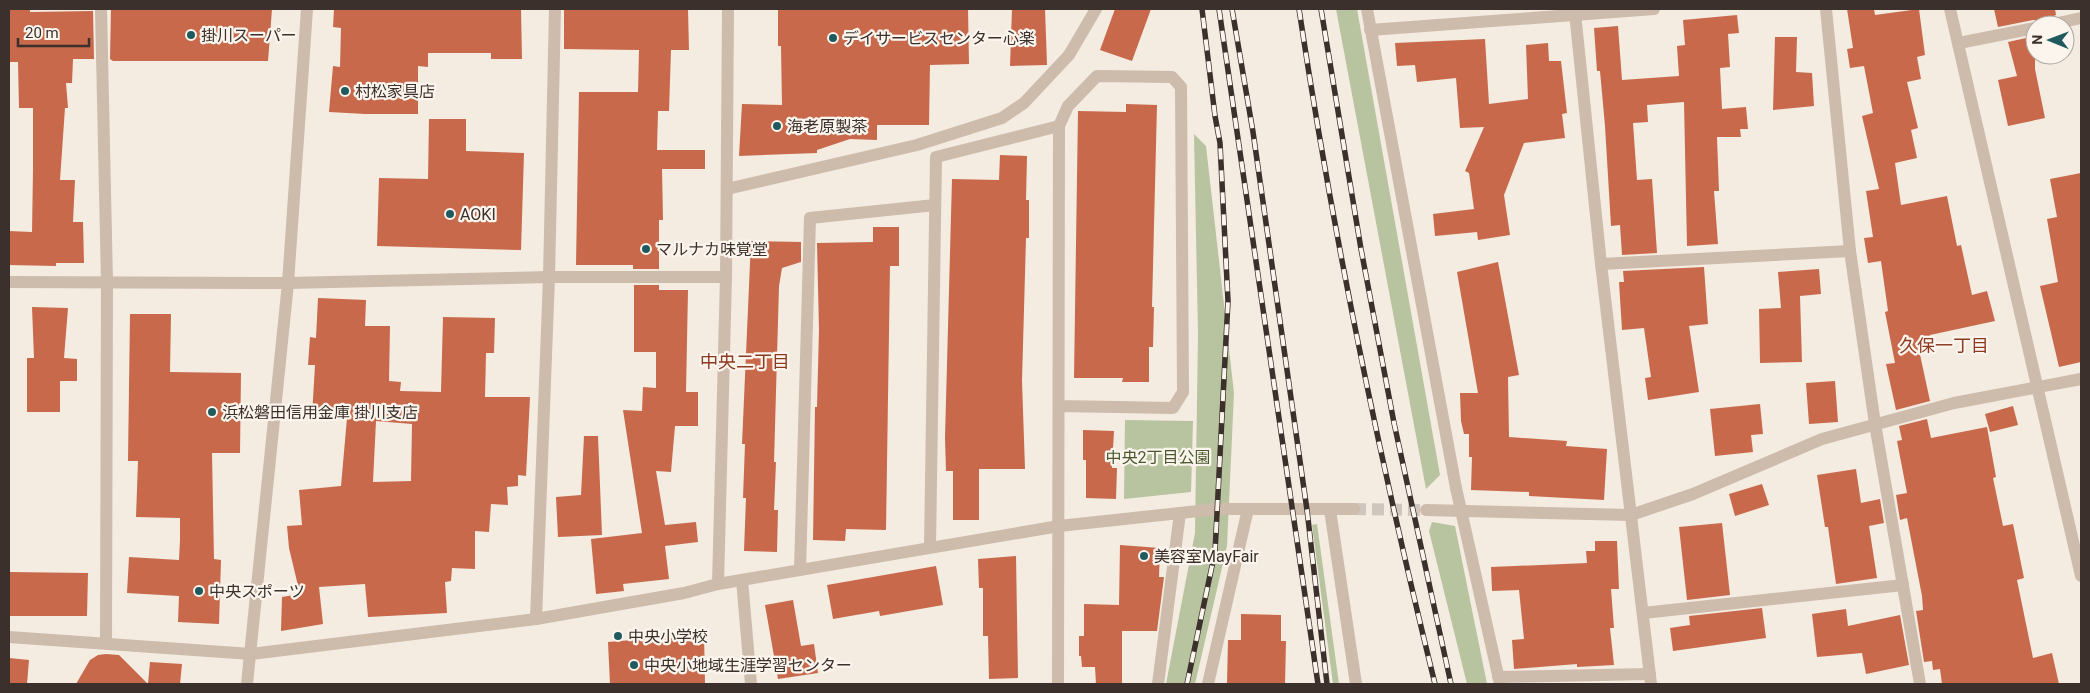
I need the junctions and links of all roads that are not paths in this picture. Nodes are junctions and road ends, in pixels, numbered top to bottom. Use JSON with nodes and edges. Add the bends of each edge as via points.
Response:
{"nodes":[{"id":1,"x":101,"y":9,"type":"edge"},
{"id":2,"x":307,"y":9,"type":"edge"},
{"id":3,"x":556,"y":9,"type":"edge"},
{"id":4,"x":728,"y":9,"type":"edge"},
{"id":5,"x":1096,"y":9,"type":"edge"},
{"id":6,"x":1367,"y":9,"type":"edge"},
{"id":7,"x":1654,"y":9,"type":"edge"},
{"id":8,"x":1826,"y":9,"type":"edge"},
{"id":9,"x":1950,"y":9,"type":"edge"},
{"id":10,"x":1575,"y":13,"type":"junction"},
{"id":11,"x":1370,"y":30,"type":"junction"},
{"id":12,"x":2025,"y":30,"type":"edge"},
{"id":13,"x":1958,"y":43,"type":"junction"},
{"id":14,"x":1059,"y":126,"type":"junction"},
{"id":15,"x":727,"y":190,"type":"junction"},
{"id":16,"x":935,"y":205,"type":"junction"},
{"id":17,"x":1850,"y":252,"type":"junction"},
{"id":18,"x":1601,"y":264,"type":"junction"},
{"id":19,"x":726,"y":276,"type":"junction"},
{"id":20,"x":549,"y":277,"type":"junction"},
{"id":21,"x":9,"y":282,"type":"edge"},
{"id":22,"x":107,"y":282,"type":"junction"},
{"id":23,"x":288,"y":283,"type":"junction"},
{"id":24,"x":2081,"y":379,"type":"edge"},
{"id":25,"x":2036,"y":388,"type":"junction"},
{"id":26,"x":1059,"y":406,"type":"junction"},
{"id":27,"x":1875,"y":424,"type":"junction"},
{"id":28,"x":1248,"y":509,"type":"junction"},
{"id":29,"x":1354,"y":509,"type":"tunnel mouth"},
{"id":30,"x":1330,"y":510,"type":"junction"},
{"id":31,"x":1426,"y":510,"type":"tunnel mouth"},
{"id":32,"x":1461,"y":510,"type":"junction"},
{"id":33,"x":1180,"y":513,"type":"junction"},
{"id":34,"x":1631,"y":516,"type":"junction"},
{"id":35,"x":1059,"y":526,"type":"junction"},
{"id":36,"x":930,"y":547,"type":"junction"},
{"id":37,"x":800,"y":570,"type":"junction"},
{"id":38,"x":2081,"y":576,"type":"edge"},
{"id":39,"x":742,"y":580,"type":"junction"},
{"id":40,"x":718,"y":584,"type":"junction"},
{"id":41,"x":1902,"y":585,"type":"junction"},
{"id":42,"x":1643,"y":613,"type":"junction"},
{"id":43,"x":536,"y":619,"type":"junction"},
{"id":44,"x":9,"y":637,"type":"edge"},
{"id":45,"x":106,"y":643,"type":"junction"},
{"id":46,"x":251,"y":654,"type":"junction"},
{"id":47,"x":1651,"y":679,"type":"edge"},
{"id":48,"x":1499,"y":680,"type":"edge"},
{"id":49,"x":247,"y":684,"type":"edge"},
{"id":50,"x":751,"y":684,"type":"edge"},
{"id":51,"x":1058,"y":684,"type":"edge"},
{"id":52,"x":1158,"y":684,"type":"edge"},
{"id":53,"x":1208,"y":684,"type":"edge"},
{"id":54,"x":1356,"y":684,"type":"edge"},
{"id":55,"x":1920,"y":684,"type":"edge"}],
"edges":[{"from":1,"to":22,"type":"street"},
{"from":2,"to":23,"type":"street"},
{"from":3,"to":20,"type":"street"},
{"from":4,"to":15,"type":"street"},
{"from":5,"to":15,"type":"street","via":[[1069,55],[1024,103],[1002,118],[917,145]]},
{"from":6,"to":11,"type":"street"},
{"from":7,"to":10,"type":"street"},
{"from":8,"to":17,"type":"street"},
{"from":9,"to":13,"type":"street"},
{"from":10,"to":11,"type":"street"},
{"from":10,"to":18,"type":"street"},
{"from":11,"to":32,"type":"street"},
{"from":12,"to":13,"type":"street"},
{"from":13,"to":25,"type":"street"},
{"from":14,"to":16,"type":"street","via":[[936,157]]},
{"from":14,"to":26,"type":"street"},
{"from":14,"to":26,"type":"street","via":[[1068,106],[1097,76],[1172,77],[1181,87],[1183,392],[1172,408]]},
{"from":15,"to":19,"type":"street"},
{"from":16,"to":36,"type":"street"},
{"from":16,"to":37,"type":"street","via":[[810,218]]},
{"from":17,"to":18,"type":"street"},
{"from":17,"to":27,"type":"street"},
{"from":18,"to":34,"type":"street"},
{"from":19,"to":20,"type":"street"},
{"from":19,"to":40,"type":"street"},
{"from":20,"to":23,"type":"street"},
{"from":20,"to":43,"type":"street"},
{"from":21,"to":22,"type":"street"},
{"from":22,"to":23,"type":"street"},
{"from":22,"to":45,"type":"street"},
{"from":23,"to":46,"type":"street"},
{"from":24,"to":25,"type":"street"},
{"from":25,"to":27,"type":"street","via":[[1954,403]]},
{"from":25,"to":38,"type":"street"},
{"from":26,"to":35,"type":"street"},
{"from":27,"to":34,"type":"street","via":[[1822,439],[1693,494]]},
{"from":27,"to":41,"type":"street"},
{"from":28,"to":30,"type":"street"},
{"from":28,"to":33,"type":"street"},
{"from":28,"to":53,"type":"street"},
{"from":29,"to":30,"type":"street"},
{"from":30,"to":54,"type":"street"},
{"from":31,"to":32,"type":"street"},
{"from":32,"to":34,"type":"street"},
{"from":32,"to":48,"type":"street"},
{"from":33,"to":35,"type":"street"},
{"from":33,"to":52,"type":"street"},
{"from":34,"to":42,"type":"street"},
{"from":35,"to":36,"type":"street"},
{"from":35,"to":51,"type":"street"},
{"from":36,"to":37,"type":"street"},
{"from":37,"to":39,"type":"street"},
{"from":39,"to":40,"type":"street"},
{"from":39,"to":50,"type":"street"},
{"from":40,"to":43,"type":"street"},
{"from":41,"to":42,"type":"street"},
{"from":41,"to":55,"type":"street"},
{"from":42,"to":47,"type":"street"},
{"from":43,"to":46,"type":"street"},
{"from":44,"to":45,"type":"street"},
{"from":45,"to":46,"type":"street"},
{"from":46,"to":49,"type":"street"},
{"from":47,"to":48,"type":"street"}]}
